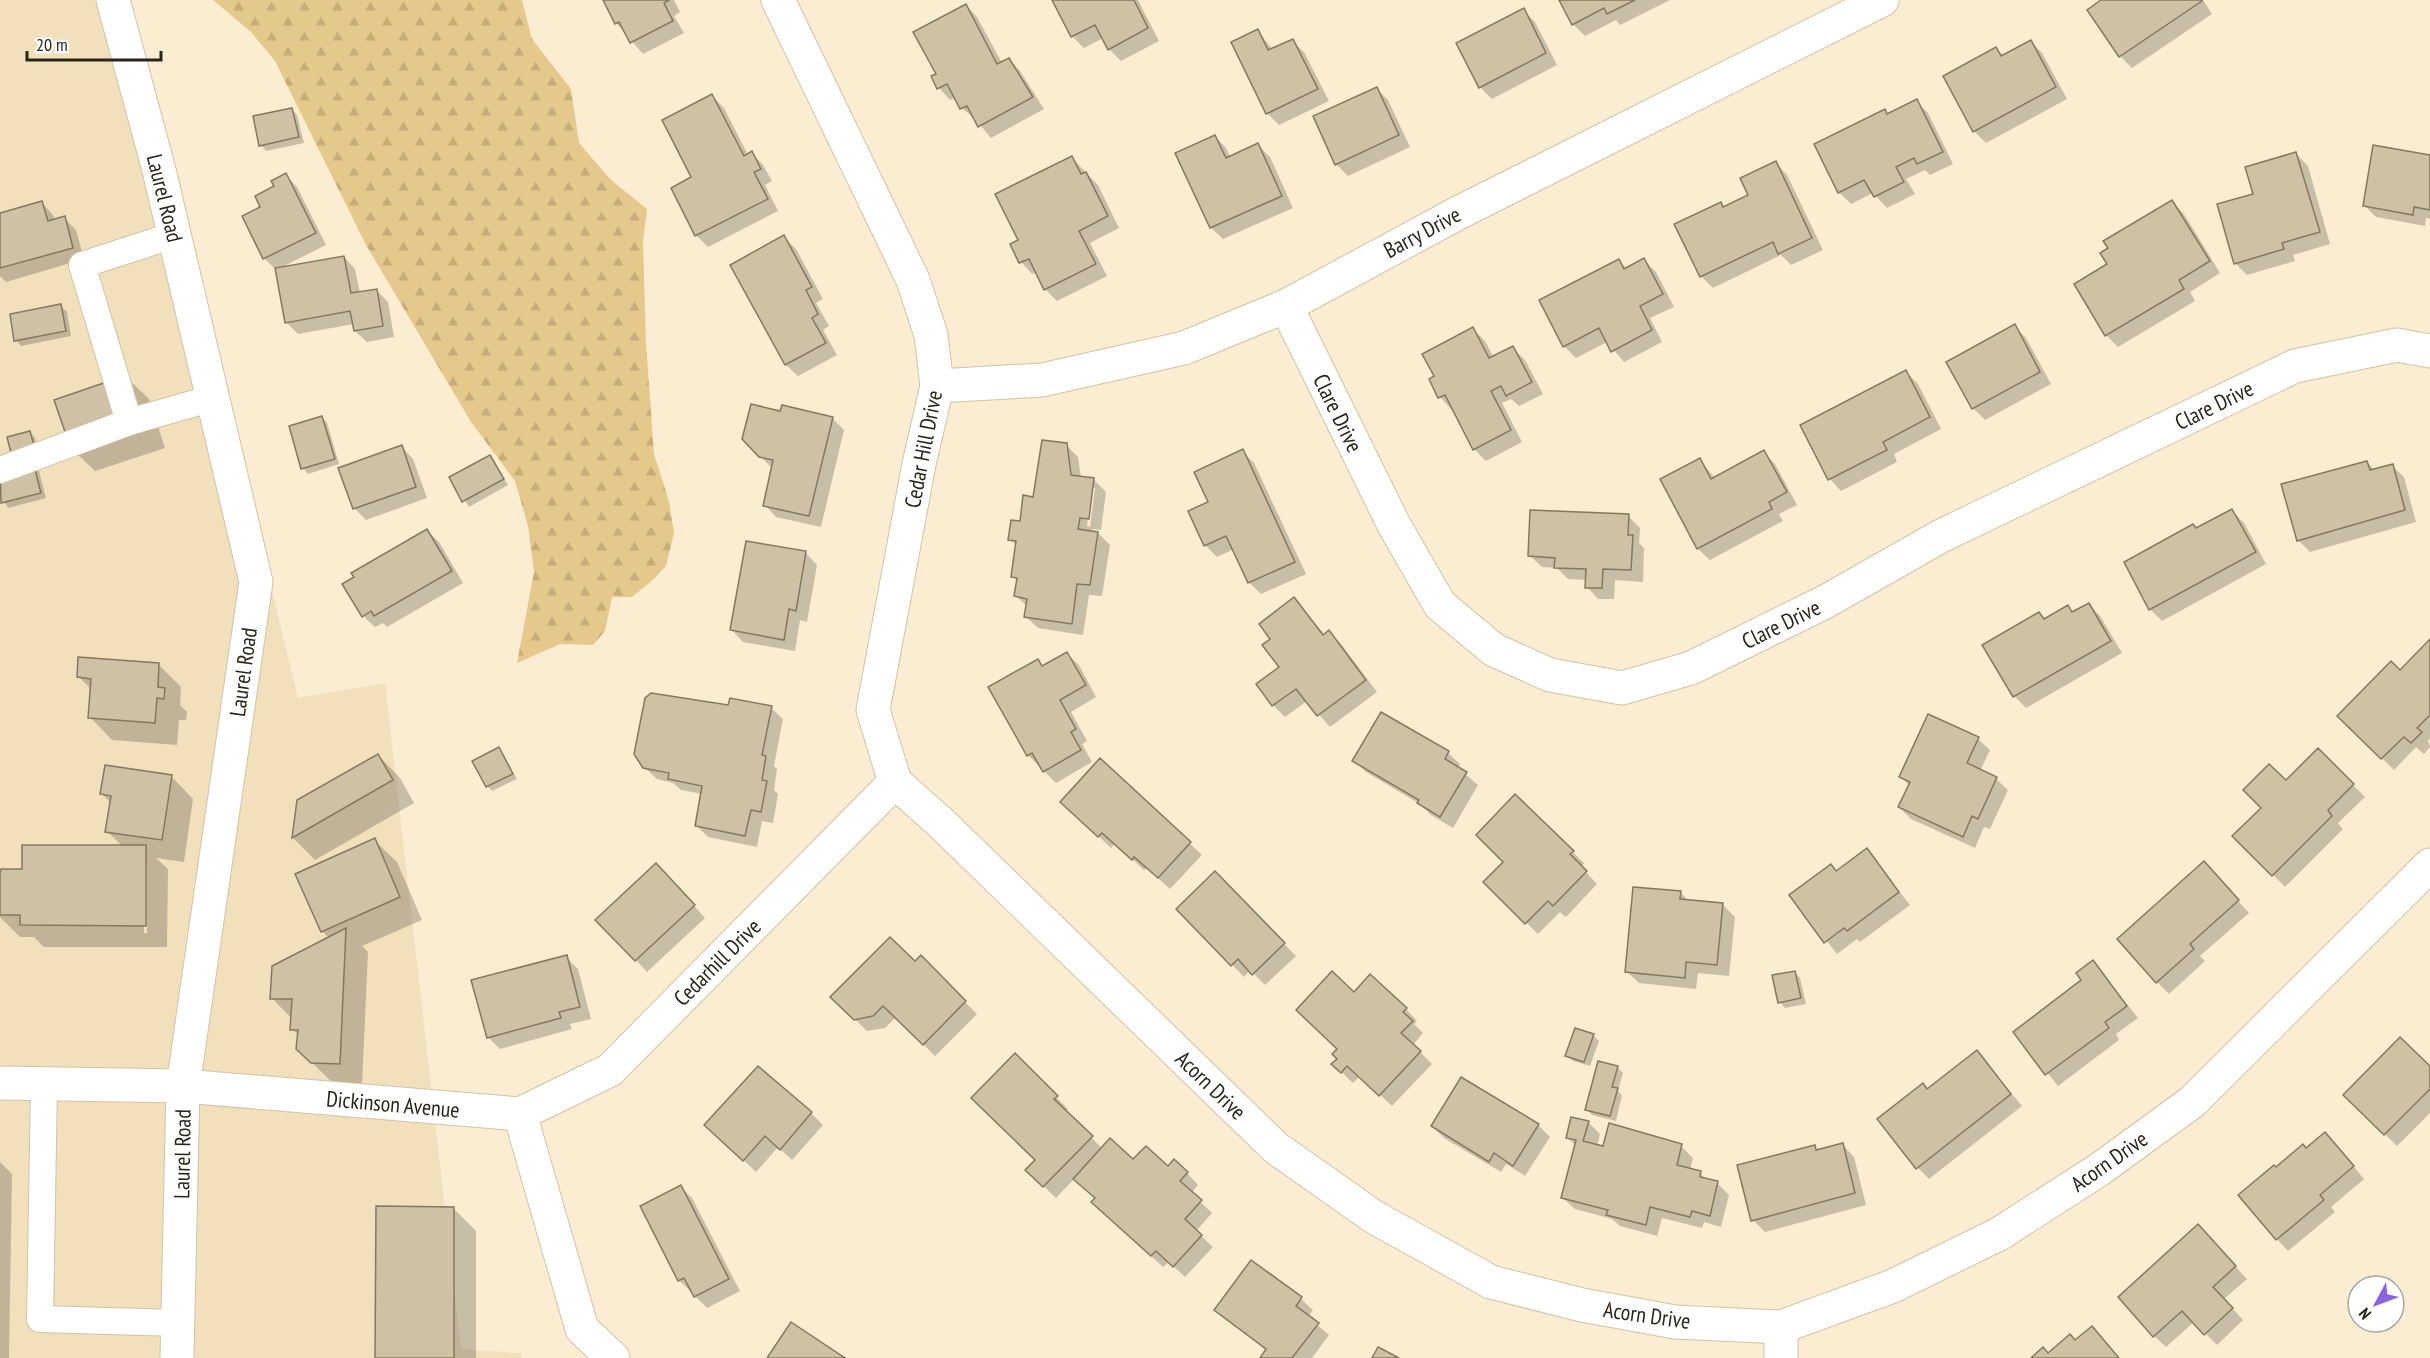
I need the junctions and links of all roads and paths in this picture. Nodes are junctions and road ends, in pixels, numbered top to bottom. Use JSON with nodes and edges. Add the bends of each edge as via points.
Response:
{"nodes":[{"id":1,"x":113,"y":0,"type":"edge"},
{"id":2,"x":778,"y":0,"type":"edge"},
{"id":3,"x":1882,"y":0,"type":"edge"},
{"id":4,"x":174,"y":235,"type":"junction"},
{"id":5,"x":1286,"y":306,"type":"junction"},
{"id":6,"x":2430,"y":351,"type":"edge"},
{"id":7,"x":937,"y":386,"type":"junction"},
{"id":8,"x":213,"y":398,"type":"junction"},
{"id":9,"x":129,"y":422,"type":"junction"},
{"id":10,"x":0,"y":470,"type":"edge"},
{"id":11,"x":895,"y":782,"type":"junction"},
{"id":12,"x":2430,"y":864,"type":"edge"},
{"id":13,"x":0,"y":1083,"type":"edge"},
{"id":14,"x":44,"y":1084,"type":"junction"},
{"id":15,"x":183,"y":1086,"type":"junction"},
{"id":16,"x":520,"y":1114,"type":"junction"},
{"id":17,"x":178,"y":1323,"type":"junction"},
{"id":18,"x":1781,"y":1342,"type":"edge"},
{"id":19,"x":177,"y":1358,"type":"edge"},
{"id":20,"x":614,"y":1358,"type":"edge"}],
"edges":[{"from":1,"to":4,"type":"street","name":"Laurel Road"},
{"from":2,"to":7,"type":"street","name":"Cedar Hill Drive","via":[[913,280],[931,334]]},
{"from":3,"to":5,"type":"street","name":"Barry Drive","via":[[1460,212]]},
{"from":4,"to":8,"type":"street","name":"Laurel Road"},
{"from":4,"to":9,"type":"lane","via":[[82,266]]},
{"from":5,"to":6,"type":"street","name":"Clare Drive","via":[[1394,525],[1440,605],[1494,650],[1550,675],[1622,688],[1691,668],[1826,602],[1941,536],[2295,366],[2397,345]]},
{"from":5,"to":7,"type":"street","name":"Barry Drive","via":[[1184,348],[1042,380]]},
{"from":7,"to":11,"type":"street","name":"Cedar Hill Drive","via":[[873,710]]},
{"from":8,"to":9,"type":"lane"},
{"from":8,"to":15,"type":"street","name":"Laurel Road","via":[[256,582]]},
{"from":9,"to":10,"type":"lane"},
{"from":11,"to":16,"type":"street","name":"Cedarhill Drive","via":[[610,1070]]},
{"from":11,"to":18,"type":"street","name":"Acorn Drive","via":[[1276,1148],[1374,1217],[1491,1282],[1582,1305]]},
{"from":12,"to":18,"type":"street","name":"Acorn Drive","via":[[2192,1101],[2100,1169],[1999,1234]]},
{"from":13,"to":14,"type":"street","name":"Dickinson Avenue"},
{"from":14,"to":15,"type":"street","name":"Dickinson Avenue"},
{"from":14,"to":17,"type":"lane","via":[[40,1319]]},
{"from":15,"to":16,"type":"street","name":"Dickinson Avenue"},
{"from":15,"to":17,"type":"street","name":"Laurel Road"},
{"from":16,"to":20,"type":"street","via":[[582,1329]]},
{"from":17,"to":19,"type":"street","name":"Laurel Road"}]}
